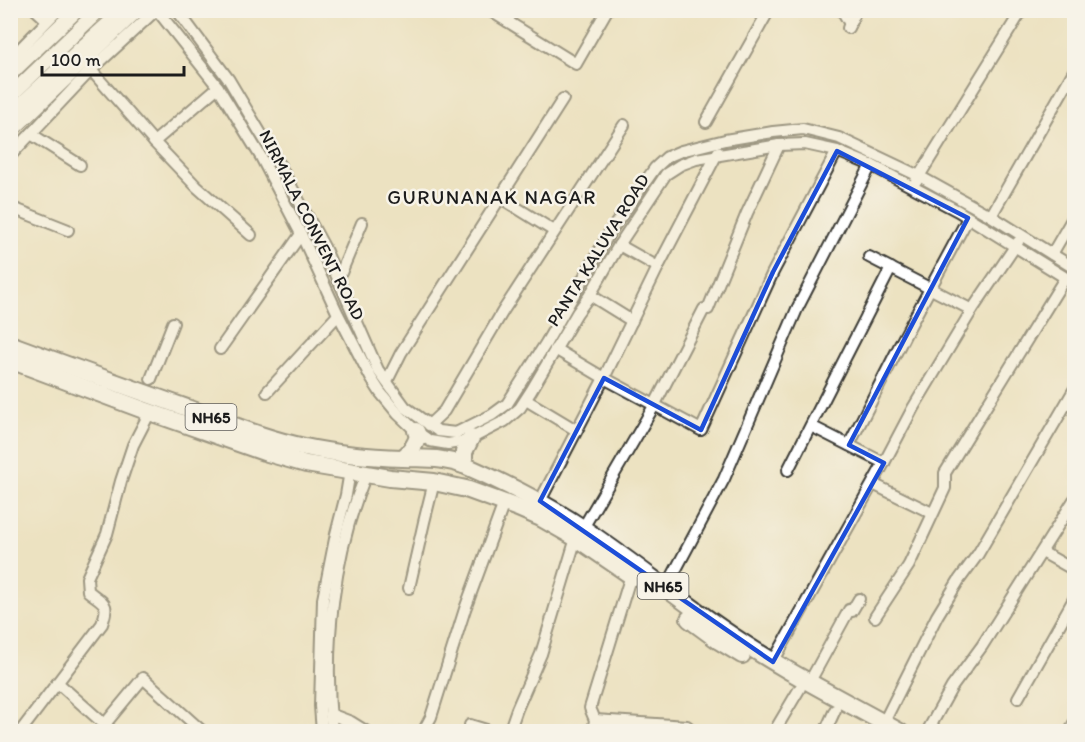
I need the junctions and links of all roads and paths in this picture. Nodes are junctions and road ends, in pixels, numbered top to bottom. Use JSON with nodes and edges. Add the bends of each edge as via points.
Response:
{"nodes":[{"id":1,"x":36,"y":10,"type":"edge"},
{"id":2,"x":58,"y":10,"type":"edge"},
{"id":3,"x":77,"y":10,"type":"edge"},
{"id":4,"x":99,"y":10,"type":"edge"},
{"id":5,"x":124,"y":10,"type":"edge"},
{"id":6,"x":137,"y":10,"type":"edge"},
{"id":7,"x":156,"y":10,"type":"edge"},
{"id":8,"x":177,"y":10,"type":"edge"},
{"id":9,"x":489,"y":10,"type":"edge"},
{"id":10,"x":513,"y":10,"type":"edge"},
{"id":11,"x":607,"y":10,"type":"edge"},
{"id":12,"x":769,"y":10,"type":"edge"},
{"id":13,"x":842,"y":10,"type":"edge"},
{"id":14,"x":856,"y":10,"type":"edge"},
{"id":15,"x":1022,"y":10,"type":"edge"},
{"id":16,"x":47,"y":20,"type":"junction"},
{"id":17,"x":507,"y":21,"type":"junction"},
{"id":18,"x":10,"y":58,"type":"edge"},
{"id":19,"x":91,"y":70,"type":"junction"},
{"id":20,"x":1074,"y":70,"type":"edge"},
{"id":21,"x":10,"y":74,"type":"edge"},
{"id":22,"x":219,"y":87,"type":"junction"},
{"id":23,"x":10,"y":96,"type":"edge"},
{"id":24,"x":563,"y":99,"type":"dead end"},
{"id":25,"x":10,"y":115,"type":"edge"},
{"id":26,"x":706,"y":122,"type":"dead end"},
{"id":27,"x":624,"y":125,"type":"dead end"},
{"id":28,"x":10,"y":132,"type":"edge"},
{"id":29,"x":31,"y":134,"type":"junction"},
{"id":30,"x":723,"y":141,"type":"junction"},
{"id":31,"x":154,"y":142,"type":"junction"},
{"id":32,"x":779,"y":145,"type":"junction"},
{"id":33,"x":837,"y":151,"type":"junction"},
{"id":34,"x":717,"y":155,"type":"junction"},
{"id":35,"x":10,"y":156,"type":"edge"},
{"id":36,"x":80,"y":165,"type":"dead end"},
{"id":37,"x":872,"y":165,"type":"junction"},
{"id":38,"x":919,"y":176,"type":"junction"},
{"id":39,"x":912,"y":186,"type":"junction"},
{"id":40,"x":501,"y":198,"type":"junction"},
{"id":41,"x":10,"y":207,"type":"edge"},
{"id":42,"x":991,"y":216,"type":"junction"},
{"id":43,"x":1074,"y":216,"type":"edge"},
{"id":44,"x":968,"y":218,"type":"junction"},
{"id":45,"x":362,"y":223,"type":"dead end"},
{"id":46,"x":68,"y":230,"type":"dead end"},
{"id":47,"x":554,"y":231,"type":"junction"},
{"id":48,"x":302,"y":234,"type":"junction"},
{"id":49,"x":251,"y":235,"type":"dead end"},
{"id":50,"x":1023,"y":236,"type":"junction"},
{"id":51,"x":619,"y":245,"type":"junction"},
{"id":52,"x":1014,"y":247,"type":"junction"},
{"id":53,"x":1052,"y":254,"type":"junction"},
{"id":54,"x":869,"y":257,"type":"dead end"},
{"id":55,"x":658,"y":267,"type":"junction"},
{"id":56,"x":891,"y":268,"type":"junction"},
{"id":57,"x":1074,"y":268,"type":"edge"},
{"id":58,"x":339,"y":280,"type":"junction"},
{"id":59,"x":1070,"y":280,"type":"edge"},
{"id":60,"x":930,"y":289,"type":"junction"},
{"id":61,"x":590,"y":295,"type":"junction"},
{"id":62,"x":972,"y":310,"type":"junction"},
{"id":63,"x":338,"y":315,"type":"junction"},
{"id":64,"x":632,"y":321,"type":"junction"},
{"id":65,"x":173,"y":323,"type":"dead end"},
{"id":66,"x":10,"y":344,"type":"edge"},
{"id":67,"x":220,"y":349,"type":"dead end"},
{"id":68,"x":555,"y":349,"type":"junction"},
{"id":69,"x":10,"y":360,"type":"edge"},
{"id":70,"x":604,"y":378,"type":"junction"},
{"id":71,"x":151,"y":379,"type":"dead end"},
{"id":72,"x":387,"y":381,"type":"junction"},
{"id":73,"x":1074,"y":390,"type":"edge"},
{"id":74,"x":267,"y":392,"type":"dead end"},
{"id":75,"x":526,"y":400,"type":"junction"},
{"id":76,"x":654,"y":406,"type":"junction"},
{"id":77,"x":150,"y":412,"type":"junction"},
{"id":78,"x":812,"y":426,"type":"junction"},
{"id":79,"x":218,"y":428,"type":"junction"},
{"id":80,"x":422,"y":428,"type":"junction"},
{"id":81,"x":576,"y":430,"type":"junction"},
{"id":82,"x":444,"y":438,"type":"junction"},
{"id":83,"x":471,"y":438,"type":"junction"},
{"id":84,"x":849,"y":445,"type":"junction"},
{"id":85,"x":403,"y":458,"type":"junction"},
{"id":86,"x":884,"y":463,"type":"junction"},
{"id":87,"x":464,"y":465,"type":"junction"},
{"id":88,"x":788,"y":470,"type":"dead end"},
{"id":89,"x":358,"y":473,"type":"junction"},
{"id":90,"x":434,"y":482,"type":"junction"},
{"id":91,"x":873,"y":484,"type":"junction"},
{"id":92,"x":1074,"y":500,"type":"edge"},
{"id":93,"x":504,"y":503,"type":"junction"},
{"id":94,"x":536,"y":508,"type":"junction"},
{"id":95,"x":932,"y":513,"type":"junction"},
{"id":96,"x":580,"y":533,"type":"junction"},
{"id":97,"x":1041,"y":552,"type":"junction"},
{"id":98,"x":1074,"y":570,"type":"edge"},
{"id":99,"x":631,"y":576,"type":"junction"},
{"id":100,"x":410,"y":588,"type":"dead end"},
{"id":101,"x":666,"y":588,"type":"junction"},
{"id":102,"x":859,"y":599,"type":"dead end"},
{"id":103,"x":1074,"y":599,"type":"edge"},
{"id":104,"x":875,"y":617,"type":"dead end"},
{"id":105,"x":773,"y":662,"type":"junction"},
{"id":106,"x":58,"y":683,"type":"junction"},
{"id":107,"x":805,"y":686,"type":"junction"},
{"id":108,"x":1018,"y":698,"type":"dead end"},
{"id":109,"x":835,"y":710,"type":"junction"},
{"id":110,"x":330,"y":714,"type":"junction"},
{"id":111,"x":595,"y":720,"type":"junction"},
{"id":112,"x":1074,"y":723,"type":"edge"},
{"id":113,"x":470,"y":725,"type":"dead end"},
{"id":114,"x":630,"y":727,"type":"edge"},
{"id":115,"x":880,"y":727,"type":"edge"},
{"id":116,"x":109,"y":728,"type":"edge"},
{"id":117,"x":689,"y":730,"type":"edge"},
{"id":118,"x":20,"y":732,"type":"edge"},
{"id":119,"x":203,"y":732,"type":"edge"},
{"id":120,"x":322,"y":732,"type":"edge"},
{"id":121,"x":332,"y":732,"type":"edge"},
{"id":122,"x":367,"y":732,"type":"edge"},
{"id":123,"x":423,"y":732,"type":"edge"},
{"id":124,"x":493,"y":732,"type":"edge"},
{"id":125,"x":510,"y":732,"type":"edge"},
{"id":126,"x":593,"y":732,"type":"edge"},
{"id":127,"x":774,"y":732,"type":"edge"},
{"id":128,"x":825,"y":732,"type":"edge"},
{"id":129,"x":900,"y":732,"type":"edge"},
{"id":130,"x":927,"y":732,"type":"edge"},
{"id":131,"x":1070,"y":732,"type":"edge"}],
"edges":[{"from":1,"to":16,"type":"street"},
{"from":2,"to":16,"type":"street"},
{"from":3,"to":21,"type":"main road"},
{"from":4,"to":23,"type":"main road"},
{"from":5,"to":25,"type":"main road"},
{"from":6,"to":28,"type":"main road"},
{"from":7,"to":19,"type":"street"},
{"from":7,"to":22,"type":"street","name":"NIRMALA CONVENT ROAD"},
{"from":8,"to":58,"type":"street","name":"NIRMALA CONVENT ROAD","via":[[229,80],[279,164]]},
{"from":9,"to":17,"type":"street"},
{"from":10,"to":17,"type":"street"},
{"from":11,"to":17,"type":"street","via":[[576,64]]},
{"from":12,"to":26,"type":"street"},
{"from":13,"to":14,"type":"street","via":[[849,26]]},
{"from":15,"to":38,"type":"street"},
{"from":16,"to":18,"type":"street"},
{"from":19,"to":29,"type":"street"},
{"from":19,"to":31,"type":"street"},
{"from":20,"to":42,"type":"street"},
{"from":22,"to":31,"type":"street"},
{"from":22,"to":48,"type":"street","name":"NIRMALA CONVENT ROAD"},
{"from":24,"to":40,"type":"street"},
{"from":27,"to":47,"type":"street"},
{"from":29,"to":35,"type":"street"},
{"from":29,"to":36,"type":"street"},
{"from":30,"to":34,"type":"street"},
{"from":30,"to":38,"type":"street","name":"PANTA KALUVA ROAD","via":[[803,129],[839,138]]},
{"from":30,"to":82,"type":"street","name":"PANTA KALUVA ROAD","via":[[681,151],[666,157],[655,168],[610,232],[507,404]]},
{"from":31,"to":49,"type":"street"},
{"from":32,"to":33,"type":"street","name":"PANTA KALUVA ROAD","via":[[805,144]]},
{"from":32,"to":34,"type":"street","name":"PANTA KALUVA ROAD"},
{"from":32,"to":76,"type":"street","via":[[708,309],[704,309]]},
{"from":33,"to":37,"type":"street","name":"PANTA KALUVA ROAD"},
{"from":33,"to":76,"type":"street","via":[[773,272],[701,430]]},
{"from":34,"to":51,"type":"street","name":"PANTA KALUVA ROAD","via":[[696,159],[666,174]]},
{"from":34,"to":55,"type":"street"},
{"from":37,"to":39,"type":"street","name":"PANTA KALUVA ROAD"},
{"from":37,"to":101,"type":"street","via":[[797,309],[724,479]]},
{"from":38,"to":39,"type":"street"},
{"from":38,"to":42,"type":"street","name":"PANTA KALUVA ROAD"},
{"from":39,"to":44,"type":"street","name":"PANTA KALUVA ROAD"},
{"from":40,"to":47,"type":"street"},
{"from":40,"to":72,"type":"street"},
{"from":41,"to":46,"type":"street"},
{"from":42,"to":50,"type":"street","name":"PANTA KALUVA ROAD"},
{"from":43,"to":53,"type":"street"},
{"from":44,"to":52,"type":"street","name":"PANTA KALUVA ROAD"},
{"from":44,"to":60,"type":"street"},
{"from":45,"to":58,"type":"street"},
{"from":47,"to":80,"type":"street","via":[[444,411]]},
{"from":48,"to":63,"type":"street","name":"NIRMALA CONVENT ROAD"},
{"from":48,"to":67,"type":"street"},
{"from":50,"to":52,"type":"street"},
{"from":50,"to":53,"type":"street","name":"PANTA KALUVA ROAD"},
{"from":51,"to":55,"type":"street"},
{"from":51,"to":61,"type":"street","name":"PANTA KALUVA ROAD"},
{"from":52,"to":59,"type":"street","name":"PANTA KALUVA ROAD"},
{"from":52,"to":62,"type":"street"},
{"from":53,"to":57,"type":"street","name":"PANTA KALUVA ROAD"},
{"from":54,"to":56,"type":"street"},
{"from":55,"to":64,"type":"street"},
{"from":56,"to":60,"type":"street"},
{"from":56,"to":78,"type":"street"},
{"from":58,"to":72,"type":"street","name":"NIRMALA CONVENT ROAD","via":[[378,370]]},
{"from":59,"to":95,"type":"street","via":[[945,473],[945,488]]},
{"from":60,"to":62,"type":"street"},
{"from":60,"to":84,"type":"street"},
{"from":61,"to":64,"type":"street"},
{"from":61,"to":68,"type":"street","name":"PANTA KALUVA ROAD"},
{"from":62,"to":86,"type":"street"},
{"from":63,"to":74,"type":"street"},
{"from":63,"to":80,"type":"street","name":"NIRMALA CONVENT ROAD","via":[[380,392],[398,414]]},
{"from":64,"to":70,"type":"street"},
{"from":65,"to":71,"type":"street"},
{"from":66,"to":79,"type":"highway","number":"NH65"},
{"from":68,"to":70,"type":"street"},
{"from":68,"to":75,"type":"street","name":"PANTA KALUVA ROAD"},
{"from":69,"to":77,"type":"highway","number":"NH65"},
{"from":70,"to":76,"type":"street"},
{"from":70,"to":81,"type":"street"},
{"from":72,"to":80,"type":"street","name":"NIRMALA CONVENT ROAD"},
{"from":73,"to":115,"type":"street","via":[[937,616]]},
{"from":75,"to":81,"type":"street"},
{"from":75,"to":83,"type":"street","name":"PANTA KALUVA ROAD","via":[[505,421]]},
{"from":76,"to":96,"type":"street"},
{"from":77,"to":79,"type":"highway","number":"NH65"},
{"from":77,"to":106,"type":"street","via":[[133,445],[106,534],[87,578],[88,591],[105,604],[107,611],[102,624]]},
{"from":78,"to":84,"type":"street"},
{"from":78,"to":88,"type":"street"},
{"from":79,"to":85,"type":"highway","number":"NH65","via":[[304,447]]},
{"from":79,"to":89,"type":"highway","number":"NH65","via":[[264,452]]},
{"from":80,"to":82,"type":"street","name":"NIRMALA CONVENT ROAD","via":[[430,441]]},
{"from":80,"to":85,"type":"highway","via":[[412,451]]},
{"from":81,"to":94,"type":"street"},
{"from":82,"to":83,"type":"street","name":"PANTA KALUVA ROAD"},
{"from":83,"to":87,"type":"highway","via":[[464,452]]},
{"from":84,"to":86,"type":"street"},
{"from":85,"to":87,"type":"highway","number":"NH65","via":[[439,458]]},
{"from":86,"to":91,"type":"street"},
{"from":87,"to":94,"type":"highway","number":"NH65","via":[[519,490]]},
{"from":89,"to":90,"type":"highway","number":"NH65"},
{"from":89,"to":110,"type":"street","via":[[357,497],[332,602]]},
{"from":89,"to":120,"type":"street","via":[[346,495],[322,599]]},
{"from":90,"to":93,"type":"highway","number":"NH65"},
{"from":90,"to":100,"type":"street"},
{"from":91,"to":95,"type":"street"},
{"from":91,"to":105,"type":"street"},
{"from":92,"to":97,"type":"street"},
{"from":93,"to":94,"type":"highway","number":"NH65"},
{"from":93,"to":123,"type":"street"},
{"from":94,"to":96,"type":"highway","number":"NH65"},
{"from":95,"to":104,"type":"street","via":[[909,565]]},
{"from":96,"to":99,"type":"highway","number":"NH65"},
{"from":96,"to":101,"type":"highway","number":"NH65"},
{"from":96,"to":125,"type":"street","via":[[541,654]]},
{"from":97,"to":98,"type":"street"},
{"from":97,"to":130,"type":"street"},
{"from":99,"to":107,"type":"highway","number":"NH65","via":[[719,641]]},
{"from":99,"to":111,"type":"street","via":[[590,708]]},
{"from":101,"to":105,"type":"highway","number":"NH65"},
{"from":102,"to":107,"type":"street"},
{"from":103,"to":108,"type":"street"},
{"from":105,"to":107,"type":"highway","number":"NH65"},
{"from":106,"to":116,"type":"street"},
{"from":106,"to":118,"type":"street"},
{"from":107,"to":109,"type":"highway","number":"NH65"},
{"from":107,"to":115,"type":"highway","number":"NH65"},
{"from":107,"to":127,"type":"street"},
{"from":109,"to":115,"type":"highway","number":"NH65"},
{"from":109,"to":128,"type":"street"},
{"from":110,"to":121,"type":"street"},
{"from":110,"to":122,"type":"street"},
{"from":111,"to":114,"type":"street"},
{"from":111,"to":126,"type":"street"},
{"from":112,"to":131,"type":"street"},
{"from":113,"to":124,"type":"street"},
{"from":114,"to":117,"type":"street"},
{"from":115,"to":129,"type":"highway","number":"NH65"},
{"from":116,"to":119,"type":"street","via":[[142,678]]}]}
